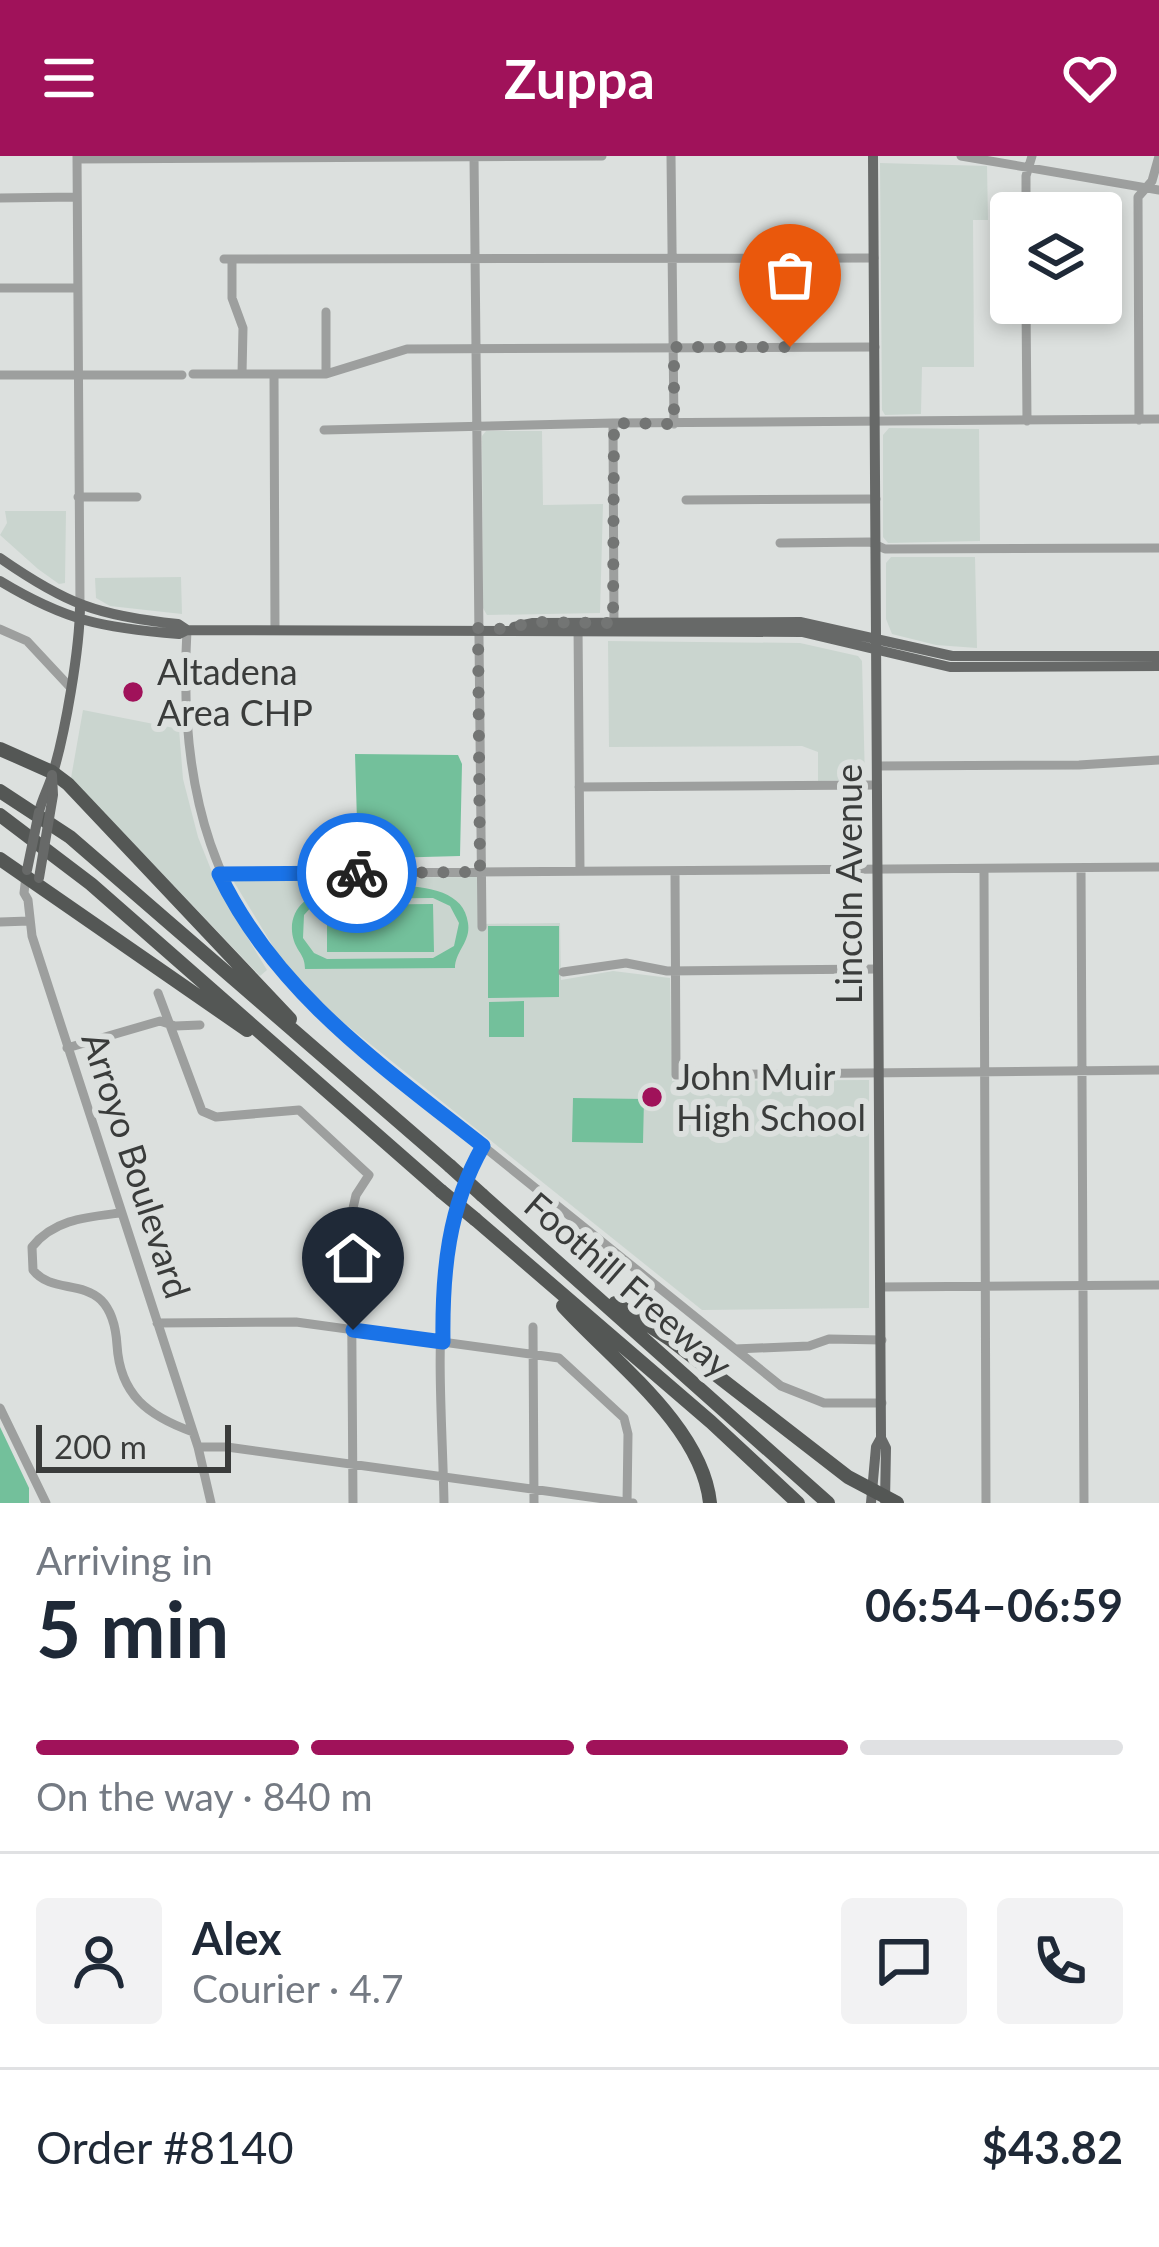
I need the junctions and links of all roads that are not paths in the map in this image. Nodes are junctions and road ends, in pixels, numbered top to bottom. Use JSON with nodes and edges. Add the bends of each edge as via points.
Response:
{"nodes":[{"id":1,"x":474,"y":156,"type":"edge"},
{"id":2,"x":565,"y":156,"type":"edge"},
{"id":3,"x":602,"y":156,"type":"edge"},
{"id":4,"x":671,"y":156,"type":"edge"},
{"id":5,"x":873,"y":156,"type":"edge"},
{"id":6,"x":961,"y":156,"type":"edge"},
{"id":7,"x":1159,"y":156,"type":"edge"},
{"id":8,"x":229,"y":157,"type":"edge"},
{"id":9,"x":77,"y":158,"type":"edge"},
{"id":10,"x":1030,"y":160,"type":"edge"},
{"id":11,"x":1144,"y":188,"type":"junction"},
{"id":12,"x":1159,"y":190,"type":"edge"},
{"id":13,"x":1028,"y":192,"type":"edge"},
{"id":14,"x":76,"y":197,"type":"junction"},
{"id":15,"x":0,"y":198,"type":"edge"},
{"id":16,"x":874,"y":258,"type":"junction"},
{"id":17,"x":476,"y":260,"type":"junction"},
{"id":18,"x":674,"y":260,"type":"junction"},
{"id":19,"x":0,"y":288,"type":"edge"},
{"id":20,"x":77,"y":288,"type":"junction"},
{"id":21,"x":326,"y":312,"type":"dead end"},
{"id":22,"x":1026,"y":324,"type":"edge"},
{"id":23,"x":674,"y":347,"type":"junction"},
{"id":24,"x":875,"y":347,"type":"junction"},
{"id":25,"x":477,"y":349,"type":"junction"},
{"id":26,"x":242,"y":374,"type":"junction"},
{"id":27,"x":274,"y":374,"type":"junction"},
{"id":28,"x":326,"y":374,"type":"junction"},
{"id":29,"x":0,"y":375,"type":"edge"},
{"id":30,"x":77,"y":375,"type":"junction"},
{"id":31,"x":1159,"y":419,"type":"edge"},
{"id":32,"x":1139,"y":420,"type":"junction"},
{"id":33,"x":1027,"y":421,"type":"junction"},
{"id":34,"x":875,"y":422,"type":"junction"},
{"id":35,"x":614,"y":423,"type":"junction"},
{"id":36,"x":674,"y":424,"type":"junction"},
{"id":37,"x":477,"y":426,"type":"junction"},
{"id":38,"x":324,"y":430,"type":"dead end"},
{"id":39,"x":137,"y":496,"type":"dead end"},
{"id":40,"x":78,"y":497,"type":"junction"},
{"id":41,"x":876,"y":499,"type":"junction"},
{"id":42,"x":686,"y":500,"type":"dead end"},
{"id":43,"x":780,"y":543,"type":"dead end"},
{"id":44,"x":876,"y":546,"type":"junction"},
{"id":45,"x":1159,"y":548,"type":"edge"},
{"id":46,"x":0,"y":558,"type":"edge"},
{"id":47,"x":0,"y":581,"type":"edge"},
{"id":48,"x":80,"y":605,"type":"junction"},
{"id":49,"x":80,"y":621,"type":"junction"},
{"id":50,"x":579,"y":627,"type":"junction"},
{"id":51,"x":614,"y":627,"type":"junction"},
{"id":52,"x":478,"y":628,"type":"junction"},
{"id":53,"x":0,"y":629,"type":"edge"},
{"id":54,"x":187,"y":630,"type":"junction"},
{"id":55,"x":274,"y":630,"type":"junction"},
{"id":56,"x":877,"y":644,"type":"junction"},
{"id":57,"x":1159,"y":656,"type":"edge"},
{"id":58,"x":1159,"y":667,"type":"edge"},
{"id":59,"x":69,"y":686,"type":"junction"},
{"id":60,"x":0,"y":749,"type":"edge"},
{"id":61,"x":1159,"y":760,"type":"edge"},
{"id":62,"x":877,"y":766,"type":"junction"},
{"id":63,"x":52,"y":774,"type":"junction"},
{"id":64,"x":877,"y":785,"type":"junction"},
{"id":65,"x":579,"y":787,"type":"junction"},
{"id":66,"x":0,"y":791,"type":"edge"},
{"id":67,"x":0,"y":815,"type":"edge"},
{"id":68,"x":0,"y":859,"type":"edge"},
{"id":69,"x":1081,"y":868,"type":"junction"},
{"id":70,"x":1159,"y":868,"type":"edge"},
{"id":71,"x":877,"y":869,"type":"junction"},
{"id":72,"x":984,"y":870,"type":"junction"},
{"id":73,"x":675,"y":871,"type":"junction"},
{"id":74,"x":480,"y":872,"type":"junction"},
{"id":75,"x":580,"y":872,"type":"junction"},
{"id":76,"x":219,"y":874,"type":"junction"},
{"id":77,"x":32,"y":877,"type":"junction"},
{"id":78,"x":29,"y":921,"type":"junction"},
{"id":79,"x":0,"y":922,"type":"edge"},
{"id":80,"x":482,"y":927,"type":"dead end"},
{"id":81,"x":878,"y":969,"type":"junction"},
{"id":82,"x":676,"y":970,"type":"junction"},
{"id":83,"x":563,"y":972,"type":"dead end"},
{"id":84,"x":158,"y":993,"type":"dead end"},
{"id":85,"x":167,"y":1022,"type":"junction"},
{"id":86,"x":200,"y":1025,"type":"dead end"},
{"id":87,"x":67,"y":1048,"type":"junction"},
{"id":88,"x":330,"y":1063,"type":"junction"},
{"id":89,"x":304,"y":1069,"type":"junction"},
{"id":90,"x":1081,"y":1070,"type":"junction"},
{"id":91,"x":1159,"y":1070,"type":"edge"},
{"id":92,"x":983,"y":1071,"type":"junction"},
{"id":93,"x":879,"y":1072,"type":"junction"},
{"id":94,"x":483,"y":1146,"type":"junction"},
{"id":95,"x":120,"y":1213,"type":"junction"},
{"id":96,"x":524,"y":1263,"type":"junction"},
{"id":97,"x":575,"y":1278,"type":"junction"},
{"id":98,"x":1159,"y":1285,"type":"edge"},
{"id":99,"x":1082,"y":1286,"type":"junction"},
{"id":100,"x":880,"y":1287,"type":"junction"},
{"id":101,"x":985,"y":1287,"type":"junction"},
{"id":102,"x":157,"y":1323,"type":"junction"},
{"id":103,"x":533,"y":1327,"type":"dead end"},
{"id":104,"x":353,"y":1330,"type":"junction"},
{"id":105,"x":882,"y":1340,"type":"junction"},
{"id":106,"x":443,"y":1342,"type":"junction"},
{"id":107,"x":735,"y":1349,"type":"junction"},
{"id":108,"x":533,"y":1356,"type":"junction"},
{"id":109,"x":882,"y":1403,"type":"junction"},
{"id":110,"x":0,"y":1408,"type":"edge"},
{"id":111,"x":194,"y":1432,"type":"junction"},
{"id":112,"x":198,"y":1447,"type":"junction"},
{"id":113,"x":353,"y":1464,"type":"junction"},
{"id":114,"x":443,"y":1476,"type":"junction"},
{"id":115,"x":534,"y":1489,"type":"junction"},
{"id":116,"x":882,"y":1499,"type":"edge"},
{"id":117,"x":46,"y":1503,"type":"edge"},
{"id":118,"x":211,"y":1503,"type":"edge"},
{"id":119,"x":353,"y":1503,"type":"edge"},
{"id":120,"x":444,"y":1503,"type":"edge"},
{"id":121,"x":534,"y":1503,"type":"edge"},
{"id":122,"x":629,"y":1503,"type":"edge"},
{"id":123,"x":710,"y":1503,"type":"edge"},
{"id":124,"x":798,"y":1503,"type":"edge"},
{"id":125,"x":828,"y":1503,"type":"edge"},
{"id":126,"x":986,"y":1503,"type":"edge"},
{"id":127,"x":1084,"y":1503,"type":"edge"}],
"edges":[{"from":1,"to":2,"type":"street"},
{"from":1,"to":8,"type":"street"},
{"from":1,"to":17,"type":"street"},
{"from":2,"to":3,"type":"street"},
{"from":4,"to":18,"type":"street"},
{"from":5,"to":16,"type":"main road","name":"Lincoln Avenue"},
{"from":6,"to":10,"type":"street"},
{"from":7,"to":11,"type":"street"},
{"from":8,"to":9,"type":"street"},
{"from":9,"to":14,"type":"street"},
{"from":10,"to":11,"type":"street"},
{"from":10,"to":13,"type":"street"},
{"from":11,"to":12,"type":"street"},
{"from":11,"to":32,"type":"street"},
{"from":14,"to":15,"type":"street"},
{"from":14,"to":20,"type":"street"},
{"from":16,"to":18,"type":"street"},
{"from":16,"to":24,"type":"main road","name":"Lincoln Avenue"},
{"from":17,"to":18,"type":"street"},
{"from":17,"to":25,"type":"street"},
{"from":17,"to":26,"type":"street","via":[[228,259],[243,328]]},
{"from":18,"to":23,"type":"street"},
{"from":19,"to":20,"type":"street"},
{"from":20,"to":30,"type":"street"},
{"from":21,"to":28,"type":"street"},
{"from":22,"to":33,"type":"street"},
{"from":23,"to":24,"type":"street"},
{"from":23,"to":25,"type":"street"},
{"from":23,"to":36,"type":"street"},
{"from":24,"to":34,"type":"main road","name":"Lincoln Avenue"},
{"from":25,"to":28,"type":"street","via":[[394,351]]},
{"from":25,"to":37,"type":"street"},
{"from":26,"to":27,"type":"street"},
{"from":26,"to":30,"type":"street"},
{"from":27,"to":28,"type":"street"},
{"from":27,"to":55,"type":"street"},
{"from":29,"to":30,"type":"street"},
{"from":30,"to":40,"type":"street"},
{"from":31,"to":32,"type":"street"},
{"from":32,"to":33,"type":"street"},
{"from":33,"to":34,"type":"street"},
{"from":34,"to":36,"type":"street"},
{"from":34,"to":41,"type":"main road","name":"Lincoln Avenue"},
{"from":35,"to":36,"type":"street"},
{"from":35,"to":37,"type":"street"},
{"from":35,"to":51,"type":"street"},
{"from":37,"to":38,"type":"street"},
{"from":37,"to":52,"type":"street"},
{"from":39,"to":40,"type":"street"},
{"from":40,"to":48,"type":"street"},
{"from":41,"to":42,"type":"street"},
{"from":41,"to":44,"type":"main road","name":"Lincoln Avenue"},
{"from":43,"to":44,"type":"street"},
{"from":44,"to":45,"type":"street"},
{"from":44,"to":56,"type":"main road","name":"Lincoln Avenue"},
{"from":46,"to":48,"type":"main road"},
{"from":47,"to":49,"type":"main road"},
{"from":48,"to":49,"type":"main road","name":"Arroyo Boulevard"},
{"from":48,"to":54,"type":"main road"},
{"from":49,"to":54,"type":"main road"},
{"from":49,"to":59,"type":"main road","name":"Arroyo Boulevard"},
{"from":50,"to":51,"type":"main road"},
{"from":50,"to":52,"type":"main road"},
{"from":50,"to":65,"type":"street"},
{"from":51,"to":56,"type":"main road","via":[[802,632]]},
{"from":52,"to":55,"type":"main road"},
{"from":52,"to":74,"type":"street"},
{"from":53,"to":59,"type":"street","via":[[27,641]]},
{"from":54,"to":55,"type":"main road"},
{"from":54,"to":76,"type":"street","via":[[193,778]]},
{"from":56,"to":57,"type":"main road","via":[[968,658]]},
{"from":56,"to":58,"type":"main road","via":[[928,664],[968,668]]},
{"from":56,"to":62,"type":"main road","name":"Lincoln Avenue"},
{"from":59,"to":63,"type":"main road","name":"Arroyo Boulevard"},
{"from":60,"to":63,"type":"highway"},
{"from":61,"to":62,"type":"street"},
{"from":62,"to":64,"type":"main road","name":"Lincoln Avenue"},
{"from":63,"to":77,"type":"main road","name":"Arroyo Boulevard","bridge":true},
{"from":63,"to":88,"type":"highway","via":[[184,902]]},
{"from":64,"to":65,"type":"street"},
{"from":64,"to":71,"type":"main road","name":"Lincoln Avenue"},
{"from":65,"to":75,"type":"street"},
{"from":66,"to":88,"type":"highway","name":"Foothill Freeway","via":[[70,837]]},
{"from":67,"to":89,"type":"highway","name":"Foothill Freeway"},
{"from":68,"to":77,"type":"highway"},
{"from":69,"to":70,"type":"street"},
{"from":69,"to":72,"type":"street"},
{"from":69,"to":90,"type":"street"},
{"from":71,"to":72,"type":"street"},
{"from":71,"to":73,"type":"street"},
{"from":71,"to":81,"type":"main road","name":"Lincoln Avenue"},
{"from":72,"to":92,"type":"street"},
{"from":73,"to":75,"type":"street"},
{"from":73,"to":82,"type":"street"},
{"from":74,"to":75,"type":"street"},
{"from":74,"to":76,"type":"street"},
{"from":74,"to":80,"type":"street"},
{"from":76,"to":94,"type":"street","via":[[306,1000]]},
{"from":77,"to":78,"type":"street","name":"Arroyo Boulevard"},
{"from":77,"to":89,"type":"highway"},
{"from":78,"to":79,"type":"street"},
{"from":78,"to":87,"type":"street","name":"Arroyo Boulevard"},
{"from":81,"to":82,"type":"street"},
{"from":81,"to":93,"type":"main road","name":"Lincoln Avenue"},
{"from":82,"to":83,"type":"street","via":[[626,963]]},
{"from":82,"to":93,"type":"street","via":[[676,1075]]},
{"from":84,"to":85,"type":"street"},
{"from":85,"to":86,"type":"street"},
{"from":85,"to":87,"type":"street"},
{"from":85,"to":104,"type":"street","via":[[202,1111],[216,1117],[299,1110],[369,1175],[351,1216]]},
{"from":87,"to":95,"type":"street","name":"Arroyo Boulevard"},
{"from":88,"to":97,"type":"highway","name":"Foothill Freeway","bridge":true},
{"from":89,"to":96,"type":"highway","name":"Foothill Freeway","bridge":true},
{"from":90,"to":91,"type":"street"},
{"from":90,"to":92,"type":"street"},
{"from":90,"to":99,"type":"street"},
{"from":92,"to":93,"type":"street"},
{"from":92,"to":101,"type":"street"},
{"from":93,"to":100,"type":"main road","name":"Lincoln Avenue"},
{"from":94,"to":106,"type":"street","via":[[443,1261]]},
{"from":94,"to":107,"type":"street"},
{"from":95,"to":102,"type":"street","name":"Arroyo Boulevard"},
{"from":95,"to":111,"type":"street","via":[[51,1229],[32,1247],[33,1270],[100,1299],[113,1320],[130,1394],[148,1412]]},
{"from":96,"to":123,"type":"highway","via":[[687,1439]]},
{"from":96,"to":124,"type":"highway","name":"Foothill Freeway"},
{"from":97,"to":116,"type":"highway"},
{"from":97,"to":125,"type":"highway","name":"Foothill Freeway"},
{"from":98,"to":99,"type":"street"},
{"from":99,"to":101,"type":"street"},
{"from":99,"to":127,"type":"street"},
{"from":100,"to":101,"type":"street"},
{"from":100,"to":105,"type":"main road","name":"Lincoln Avenue"},
{"from":101,"to":126,"type":"street"},
{"from":102,"to":104,"type":"street"},
{"from":102,"to":111,"type":"street","name":"Arroyo Boulevard"},
{"from":103,"to":108,"type":"street"},
{"from":104,"to":106,"type":"street"},
{"from":104,"to":113,"type":"street"},
{"from":105,"to":107,"type":"street"},
{"from":105,"to":109,"type":"main road","name":"Lincoln Avenue"},
{"from":106,"to":108,"type":"street"},
{"from":106,"to":114,"type":"street"},
{"from":107,"to":109,"type":"street","via":[[795,1394]]},
{"from":108,"to":115,"type":"street"},
{"from":108,"to":122,"type":"street","via":[[565,1361],[624,1418]]},
{"from":109,"to":116,"type":"main road","name":"Lincoln Avenue"},
{"from":110,"to":117,"type":"street"},
{"from":111,"to":112,"type":"street","name":"Arroyo Boulevard"},
{"from":112,"to":113,"type":"street"},
{"from":112,"to":118,"type":"street","name":"Arroyo Boulevard"},
{"from":113,"to":114,"type":"street"},
{"from":113,"to":119,"type":"street"},
{"from":114,"to":115,"type":"street"},
{"from":114,"to":120,"type":"street"},
{"from":115,"to":121,"type":"street"},
{"from":115,"to":122,"type":"street"}]}
